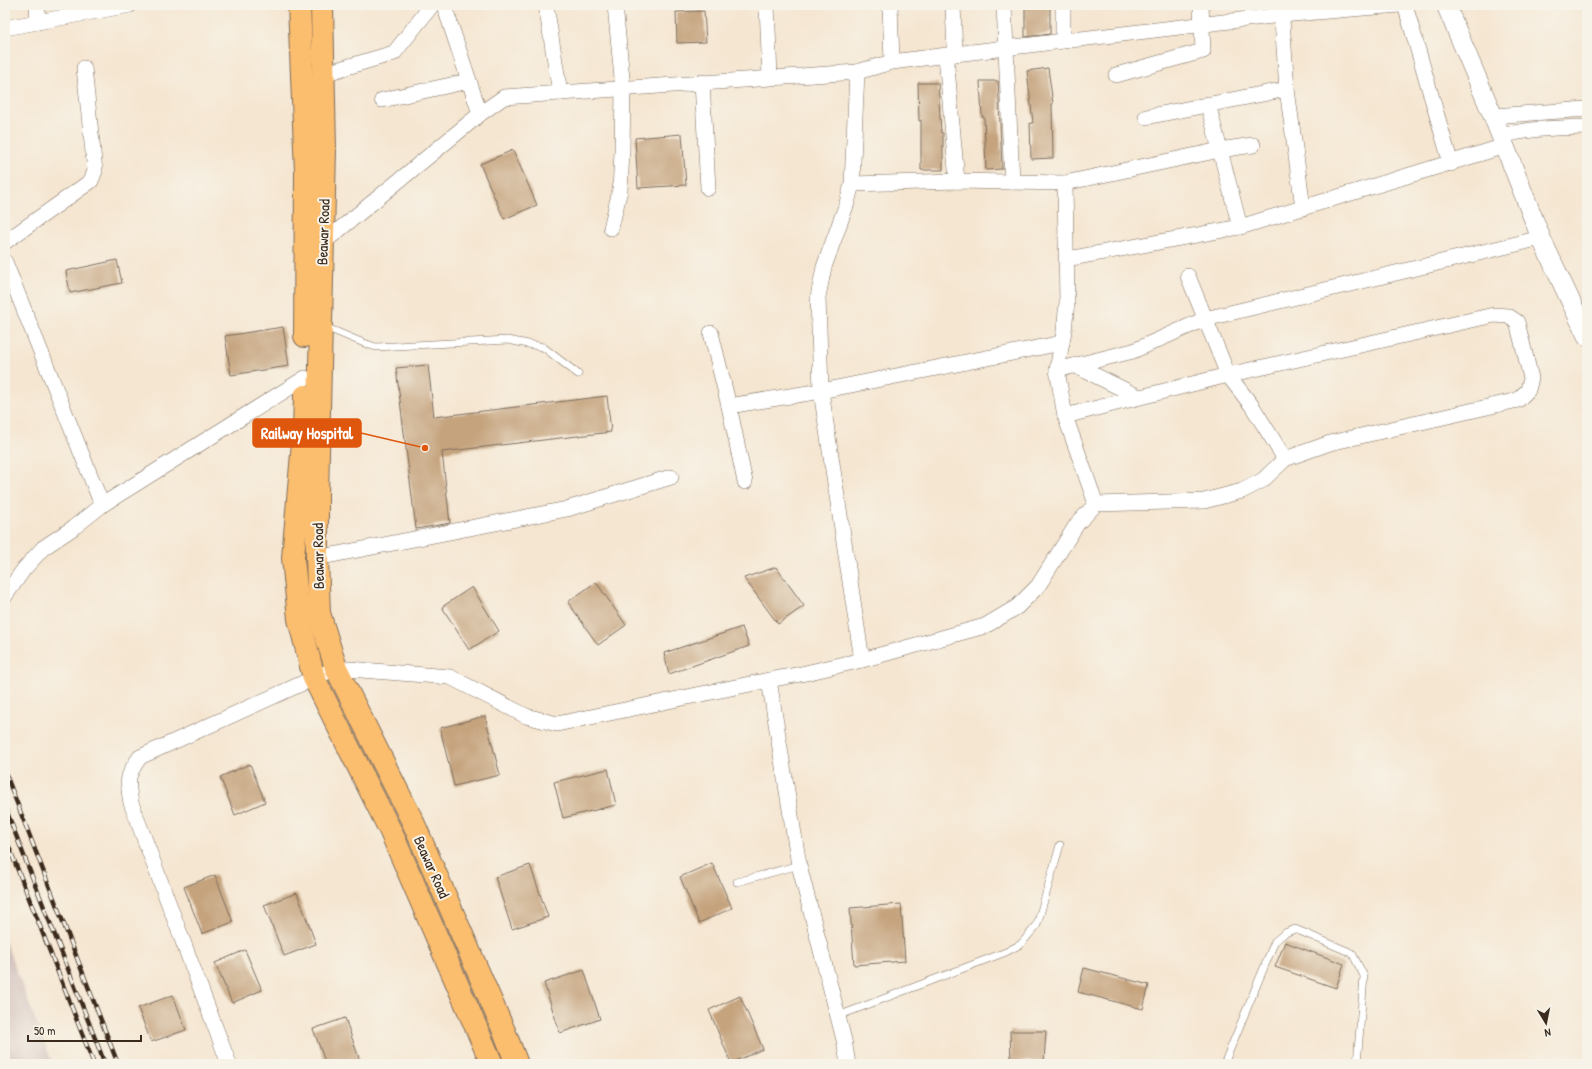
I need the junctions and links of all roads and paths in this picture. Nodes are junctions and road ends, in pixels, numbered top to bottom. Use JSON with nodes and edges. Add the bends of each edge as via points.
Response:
{"nodes":[{"id":1,"x":37,"y":5,"type":"edge"},
{"id":2,"x":130,"y":5,"type":"edge"},
{"id":3,"x":299,"y":5,"type":"edge"},
{"id":4,"x":322,"y":5,"type":"edge"},
{"id":5,"x":432,"y":5,"type":"edge"},
{"id":6,"x":444,"y":5,"type":"edge"},
{"id":7,"x":546,"y":5,"type":"edge"},
{"id":8,"x":615,"y":5,"type":"edge"},
{"id":9,"x":767,"y":5,"type":"edge"},
{"id":10,"x":890,"y":5,"type":"edge"},
{"id":11,"x":953,"y":5,"type":"edge"},
{"id":12,"x":1004,"y":5,"type":"edge"},
{"id":13,"x":1063,"y":5,"type":"edge"},
{"id":14,"x":1201,"y":5,"type":"edge"},
{"id":15,"x":1399,"y":5,"type":"edge"},
{"id":16,"x":1405,"y":5,"type":"edge"},
{"id":17,"x":1446,"y":5,"type":"edge"},
{"id":18,"x":1281,"y":10,"type":"edge"},
{"id":19,"x":38,"y":22,"type":"junction"},
{"id":20,"x":1201,"y":24,"type":"junction"},
{"id":21,"x":5,"y":28,"type":"edge"},
{"id":22,"x":1063,"y":41,"type":"junction"},
{"id":23,"x":1006,"y":48,"type":"junction"},
{"id":24,"x":951,"y":55,"type":"junction"},
{"id":25,"x":892,"y":62,"type":"junction"},
{"id":26,"x":84,"y":68,"type":"dead end"},
{"id":27,"x":857,"y":72,"type":"junction"},
{"id":28,"x":323,"y":74,"type":"junction"},
{"id":29,"x":1116,"y":75,"type":"dead end"},
{"id":30,"x":770,"y":77,"type":"junction"},
{"id":31,"x":469,"y":81,"type":"junction"},
{"id":32,"x":702,"y":82,"type":"junction"},
{"id":33,"x":623,"y":89,"type":"junction"},
{"id":34,"x":1287,"y":89,"type":"junction"},
{"id":35,"x":560,"y":93,"type":"junction"},
{"id":36,"x":382,"y":100,"type":"dead end"},
{"id":37,"x":1208,"y":104,"type":"junction"},
{"id":38,"x":1587,"y":109,"type":"edge"},
{"id":39,"x":480,"y":114,"type":"junction"},
{"id":40,"x":1493,"y":116,"type":"junction"},
{"id":41,"x":1146,"y":117,"type":"dead end"},
{"id":42,"x":1587,"y":127,"type":"edge"},
{"id":43,"x":1253,"y":145,"type":"dead end"},
{"id":44,"x":1220,"y":150,"type":"junction"},
{"id":45,"x":1507,"y":152,"type":"junction"},
{"id":46,"x":1451,"y":164,"type":"junction"},
{"id":47,"x":957,"y":181,"type":"junction"},
{"id":48,"x":1012,"y":182,"type":"junction"},
{"id":49,"x":1065,"y":183,"type":"junction"},
{"id":50,"x":852,"y":184,"type":"junction"},
{"id":51,"x":708,"y":188,"type":"dead end"},
{"id":52,"x":1303,"y":208,"type":"junction"},
{"id":53,"x":1240,"y":227,"type":"junction"},
{"id":54,"x":611,"y":228,"type":"dead end"},
{"id":55,"x":1541,"y":238,"type":"junction"},
{"id":56,"x":5,"y":242,"type":"edge"},
{"id":57,"x":314,"y":245,"type":"junction"},
{"id":58,"x":1067,"y":259,"type":"junction"},
{"id":59,"x":5,"y":262,"type":"edge"},
{"id":60,"x":1188,"y":276,"type":"dead end"},
{"id":61,"x":1205,"y":319,"type":"junction"},
{"id":62,"x":313,"y":324,"type":"junction"},
{"id":63,"x":711,"y":333,"type":"dead end"},
{"id":64,"x":1587,"y":336,"type":"edge"},
{"id":65,"x":1063,"y":337,"type":"junction"},
{"id":66,"x":1076,"y":366,"type":"junction"},
{"id":67,"x":1057,"y":370,"type":"junction"},
{"id":68,"x":578,"y":374,"type":"dead end"},
{"id":69,"x":1228,"y":375,"type":"junction"},
{"id":70,"x":310,"y":381,"type":"junction"},
{"id":71,"x":821,"y":391,"type":"junction"},
{"id":72,"x":1139,"y":397,"type":"junction"},
{"id":73,"x":729,"y":406,"type":"junction"},
{"id":74,"x":1065,"y":416,"type":"junction"},
{"id":75,"x":312,"y":431,"type":"junction"},
{"id":76,"x":1285,"y":459,"type":"junction"},
{"id":77,"x":671,"y":477,"type":"dead end"},
{"id":78,"x":745,"y":482,"type":"dead end"},
{"id":79,"x":1096,"y":504,"type":"junction"},
{"id":80,"x":102,"y":505,"type":"junction"},
{"id":81,"x":317,"y":558,"type":"junction"},
{"id":82,"x":5,"y":596,"type":"edge"},
{"id":83,"x":862,"y":660,"type":"junction"},
{"id":84,"x":336,"y":668,"type":"junction"},
{"id":85,"x":314,"y":678,"type":"junction"},
{"id":86,"x":769,"y":680,"type":"junction"},
{"id":87,"x":1060,"y":845,"type":"dead end"},
{"id":88,"x":799,"y":865,"type":"junction"},
{"id":89,"x":738,"y":882,"type":"dead end"},
{"id":90,"x":839,"y":1019,"type":"junction"},
{"id":91,"x":229,"y":1064,"type":"edge"},
{"id":92,"x":492,"y":1064,"type":"edge"},
{"id":93,"x":517,"y":1064,"type":"edge"},
{"id":94,"x":848,"y":1064,"type":"edge"},
{"id":95,"x":1224,"y":1064,"type":"edge"},
{"id":96,"x":1357,"y":1064,"type":"edge"}],
"edges":[{"from":1,"to":19,"type":"street"},
{"from":2,"to":19,"type":"street"},
{"from":3,"to":57,"type":"main road","name":"Beawar Road","via":[[305,139]]},
{"from":4,"to":28,"type":"main road","name":"Beawar Road"},
{"from":5,"to":28,"type":"street","via":[[394,53]]},
{"from":6,"to":31,"type":"street"},
{"from":7,"to":35,"type":"street"},
{"from":8,"to":33,"type":"street"},
{"from":9,"to":30,"type":"street"},
{"from":10,"to":25,"type":"street"},
{"from":11,"to":24,"type":"street"},
{"from":12,"to":23,"type":"street"},
{"from":13,"to":22,"type":"street"},
{"from":14,"to":20,"type":"street"},
{"from":15,"to":18,"type":"street"},
{"from":16,"to":46,"type":"street"},
{"from":17,"to":40,"type":"street"},
{"from":18,"to":20,"type":"street"},
{"from":18,"to":34,"type":"street"},
{"from":19,"to":21,"type":"street"},
{"from":20,"to":22,"type":"street"},
{"from":20,"to":29,"type":"street","via":[[1203,51]]},
{"from":22,"to":23,"type":"street"},
{"from":23,"to":24,"type":"street"},
{"from":23,"to":48,"type":"street"},
{"from":24,"to":25,"type":"street"},
{"from":24,"to":47,"type":"street"},
{"from":25,"to":27,"type":"street"},
{"from":26,"to":56,"type":"street","via":[[95,172],[91,181]]},
{"from":27,"to":30,"type":"street"},
{"from":27,"to":50,"type":"street"},
{"from":28,"to":57,"type":"main road","name":"Beawar Road","via":[[325,137]]},
{"from":30,"to":32,"type":"street"},
{"from":31,"to":36,"type":"street"},
{"from":31,"to":39,"type":"street"},
{"from":32,"to":33,"type":"street"},
{"from":32,"to":51,"type":"street"},
{"from":33,"to":35,"type":"street"},
{"from":33,"to":54,"type":"street","via":[[620,190]]},
{"from":34,"to":37,"type":"street"},
{"from":34,"to":52,"type":"street"},
{"from":35,"to":39,"type":"street","via":[[504,97]]},
{"from":37,"to":41,"type":"street"},
{"from":37,"to":44,"type":"street"},
{"from":38,"to":40,"type":"street"},
{"from":39,"to":57,"type":"street"},
{"from":40,"to":45,"type":"street"},
{"from":42,"to":45,"type":"street","via":[[1520,131]]},
{"from":43,"to":44,"type":"street"},
{"from":44,"to":49,"type":"street"},
{"from":44,"to":53,"type":"street"},
{"from":45,"to":46,"type":"street"},
{"from":45,"to":55,"type":"street"},
{"from":46,"to":52,"type":"street"},
{"from":47,"to":48,"type":"street"},
{"from":47,"to":50,"type":"street"},
{"from":48,"to":49,"type":"street"},
{"from":49,"to":58,"type":"street"},
{"from":50,"to":71,"type":"street","via":[[824,267],[818,297]]},
{"from":52,"to":53,"type":"street"},
{"from":53,"to":58,"type":"street"},
{"from":55,"to":61,"type":"street"},
{"from":55,"to":64,"type":"street"},
{"from":57,"to":62,"type":"main road","name":"Beawar Road"},
{"from":58,"to":65,"type":"street","via":[[1067,302]]},
{"from":59,"to":80,"type":"street"},
{"from":60,"to":61,"type":"street"},
{"from":61,"to":66,"type":"street","via":[[1133,351]]},
{"from":61,"to":69,"type":"street"},
{"from":62,"to":68,"type":"lane","via":[[376,347],[508,340],[543,347]]},
{"from":62,"to":70,"type":"main road","name":"Beawar Road"},
{"from":63,"to":73,"type":"street"},
{"from":65,"to":67,"type":"street"},
{"from":65,"to":71,"type":"street"},
{"from":66,"to":67,"type":"street"},
{"from":66,"to":72,"type":"street"},
{"from":67,"to":74,"type":"street"},
{"from":69,"to":72,"type":"street"},
{"from":69,"to":76,"type":"street","via":[[1252,406]]},
{"from":69,"to":76,"type":"street","via":[[1494,315],[1508,316],[1517,322],[1531,378],[1528,390],[1518,400],[1330,443]]},
{"from":70,"to":75,"type":"main road","name":"Beawar Road"},
{"from":70,"to":80,"type":"street"},
{"from":71,"to":73,"type":"street"},
{"from":71,"to":83,"type":"street"},
{"from":72,"to":74,"type":"street"},
{"from":73,"to":78,"type":"street"},
{"from":74,"to":79,"type":"street"},
{"from":75,"to":81,"type":"main road","name":"Beawar Road"},
{"from":75,"to":85,"type":"main road","name":"Beawar Road","via":[[293,558],[299,619]]},
{"from":76,"to":79,"type":"street","via":[[1263,480],[1242,491],[1204,501]]},
{"from":77,"to":81,"type":"street","via":[[567,508]]},
{"from":79,"to":83,"type":"street","via":[[1077,524],[1038,586],[1017,607],[985,626]]},
{"from":80,"to":82,"type":"street","via":[[43,548]]},
{"from":81,"to":84,"type":"main road","name":"Beawar Road","via":[[319,613]]},
{"from":83,"to":86,"type":"street"},
{"from":84,"to":85,"type":"street"},
{"from":84,"to":86,"type":"street","via":[[450,677],[526,716],[556,724]]},
{"from":84,"to":93,"type":"main road","name":"Beawar Road","via":[[413,822]]},
{"from":85,"to":91,"type":"street","via":[[140,757],[131,769],[127,783],[131,803]]},
{"from":85,"to":92,"type":"main road","name":"Beawar Road","via":[[391,832]]},
{"from":86,"to":88,"type":"street"},
{"from":87,"to":90,"type":"lane","via":[[1037,925],[1021,944]]},
{"from":88,"to":89,"type":"lane"},
{"from":88,"to":90,"type":"street"},
{"from":90,"to":94,"type":"street"},
{"from":95,"to":96,"type":"lane","via":[[1276,942],[1285,933],[1295,929],[1352,953],[1359,965],[1364,976]]}]}
